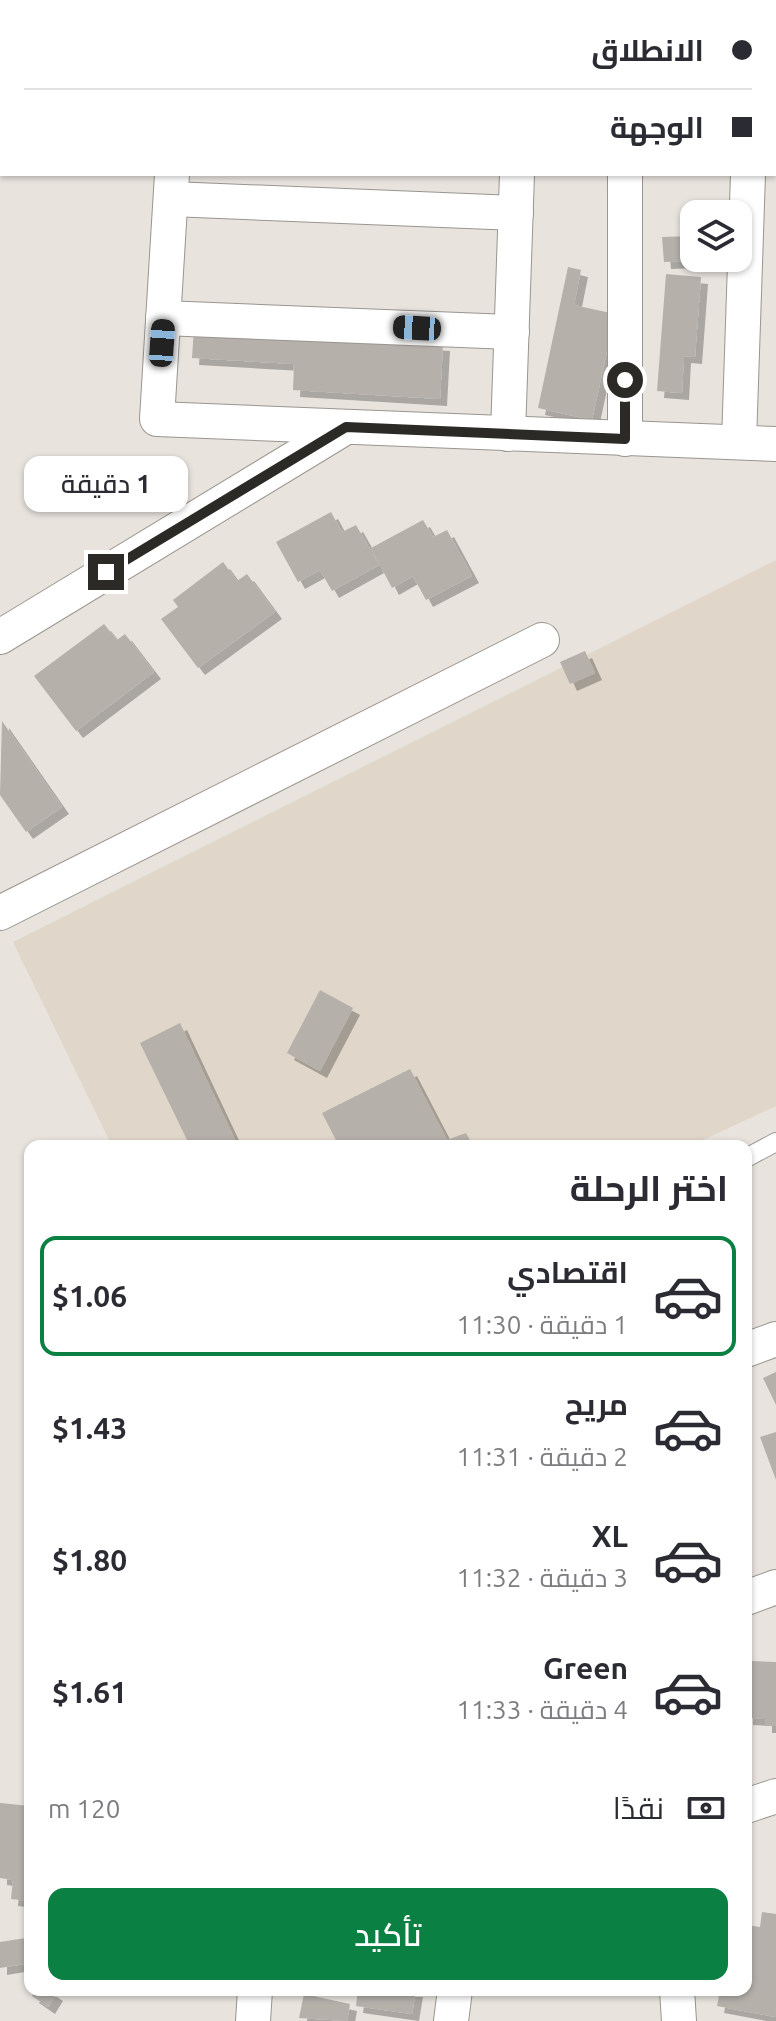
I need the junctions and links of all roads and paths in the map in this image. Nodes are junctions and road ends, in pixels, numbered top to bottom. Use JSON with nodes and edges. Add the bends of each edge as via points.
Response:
{"nodes":[{"id":1,"x":517,"y":176,"type":"edge"},
{"id":2,"x":625,"y":176,"type":"edge"},
{"id":3,"x":748,"y":176,"type":"edge"},
{"id":4,"x":172,"y":186,"type":"edge"},
{"id":5,"x":516,"y":213,"type":"junction"},
{"id":6,"x":163,"y":318,"type":"junction"},
{"id":7,"x":512,"y":332,"type":"junction"},
{"id":8,"x":346,"y":427,"type":"junction"},
{"id":9,"x":508,"y":434,"type":"junction"},
{"id":10,"x":625,"y":439,"type":"junction"},
{"id":11,"x":739,"y":442,"type":"junction"},
{"id":12,"x":776,"y":444,"type":"edge"},
{"id":13,"x":0,"y":637,"type":"edge"},
{"id":14,"x":542,"y":640,"type":"dead end"},
{"id":15,"x":0,"y":913,"type":"edge"},
{"id":16,"x":776,"y":1142,"type":"edge"},
{"id":17,"x":752,"y":1155,"type":"edge"},
{"id":18,"x":776,"y":1339,"type":"edge"},
{"id":19,"x":752,"y":1348,"type":"edge"},
{"id":20,"x":776,"y":1587,"type":"edge"},
{"id":21,"x":752,"y":1596,"type":"edge"},
{"id":22,"x":776,"y":1796,"type":"edge"},
{"id":23,"x":752,"y":1804,"type":"edge"},
{"id":24,"x":255,"y":1996,"type":"edge"},
{"id":25,"x":454,"y":1996,"type":"edge"},
{"id":26,"x":677,"y":1996,"type":"edge"},
{"id":27,"x":253,"y":2021,"type":"edge"},
{"id":28,"x":451,"y":2021,"type":"edge"},
{"id":29,"x":679,"y":2021,"type":"edge"}],
"edges":[{"from":1,"to":5,"type":"street"},
{"from":2,"to":10,"type":"street"},
{"from":3,"to":11,"type":"street"},
{"from":4,"to":5,"type":"street"},
{"from":4,"to":6,"type":"street"},
{"from":5,"to":7,"type":"street"},
{"from":6,"to":7,"type":"street"},
{"from":6,"to":8,"type":"street","via":[[157,419]]},
{"from":7,"to":9,"type":"street"},
{"from":8,"to":9,"type":"street"},
{"from":8,"to":13,"type":"street"},
{"from":9,"to":10,"type":"street"},
{"from":10,"to":11,"type":"street"},
{"from":11,"to":12,"type":"street"},
{"from":14,"to":15,"type":"street"},
{"from":16,"to":17,"type":"lane"},
{"from":18,"to":19,"type":"street"},
{"from":20,"to":21,"type":"street"},
{"from":22,"to":23,"type":"street"},
{"from":24,"to":27,"type":"street"},
{"from":25,"to":28,"type":"street"},
{"from":26,"to":29,"type":"street"}]}
